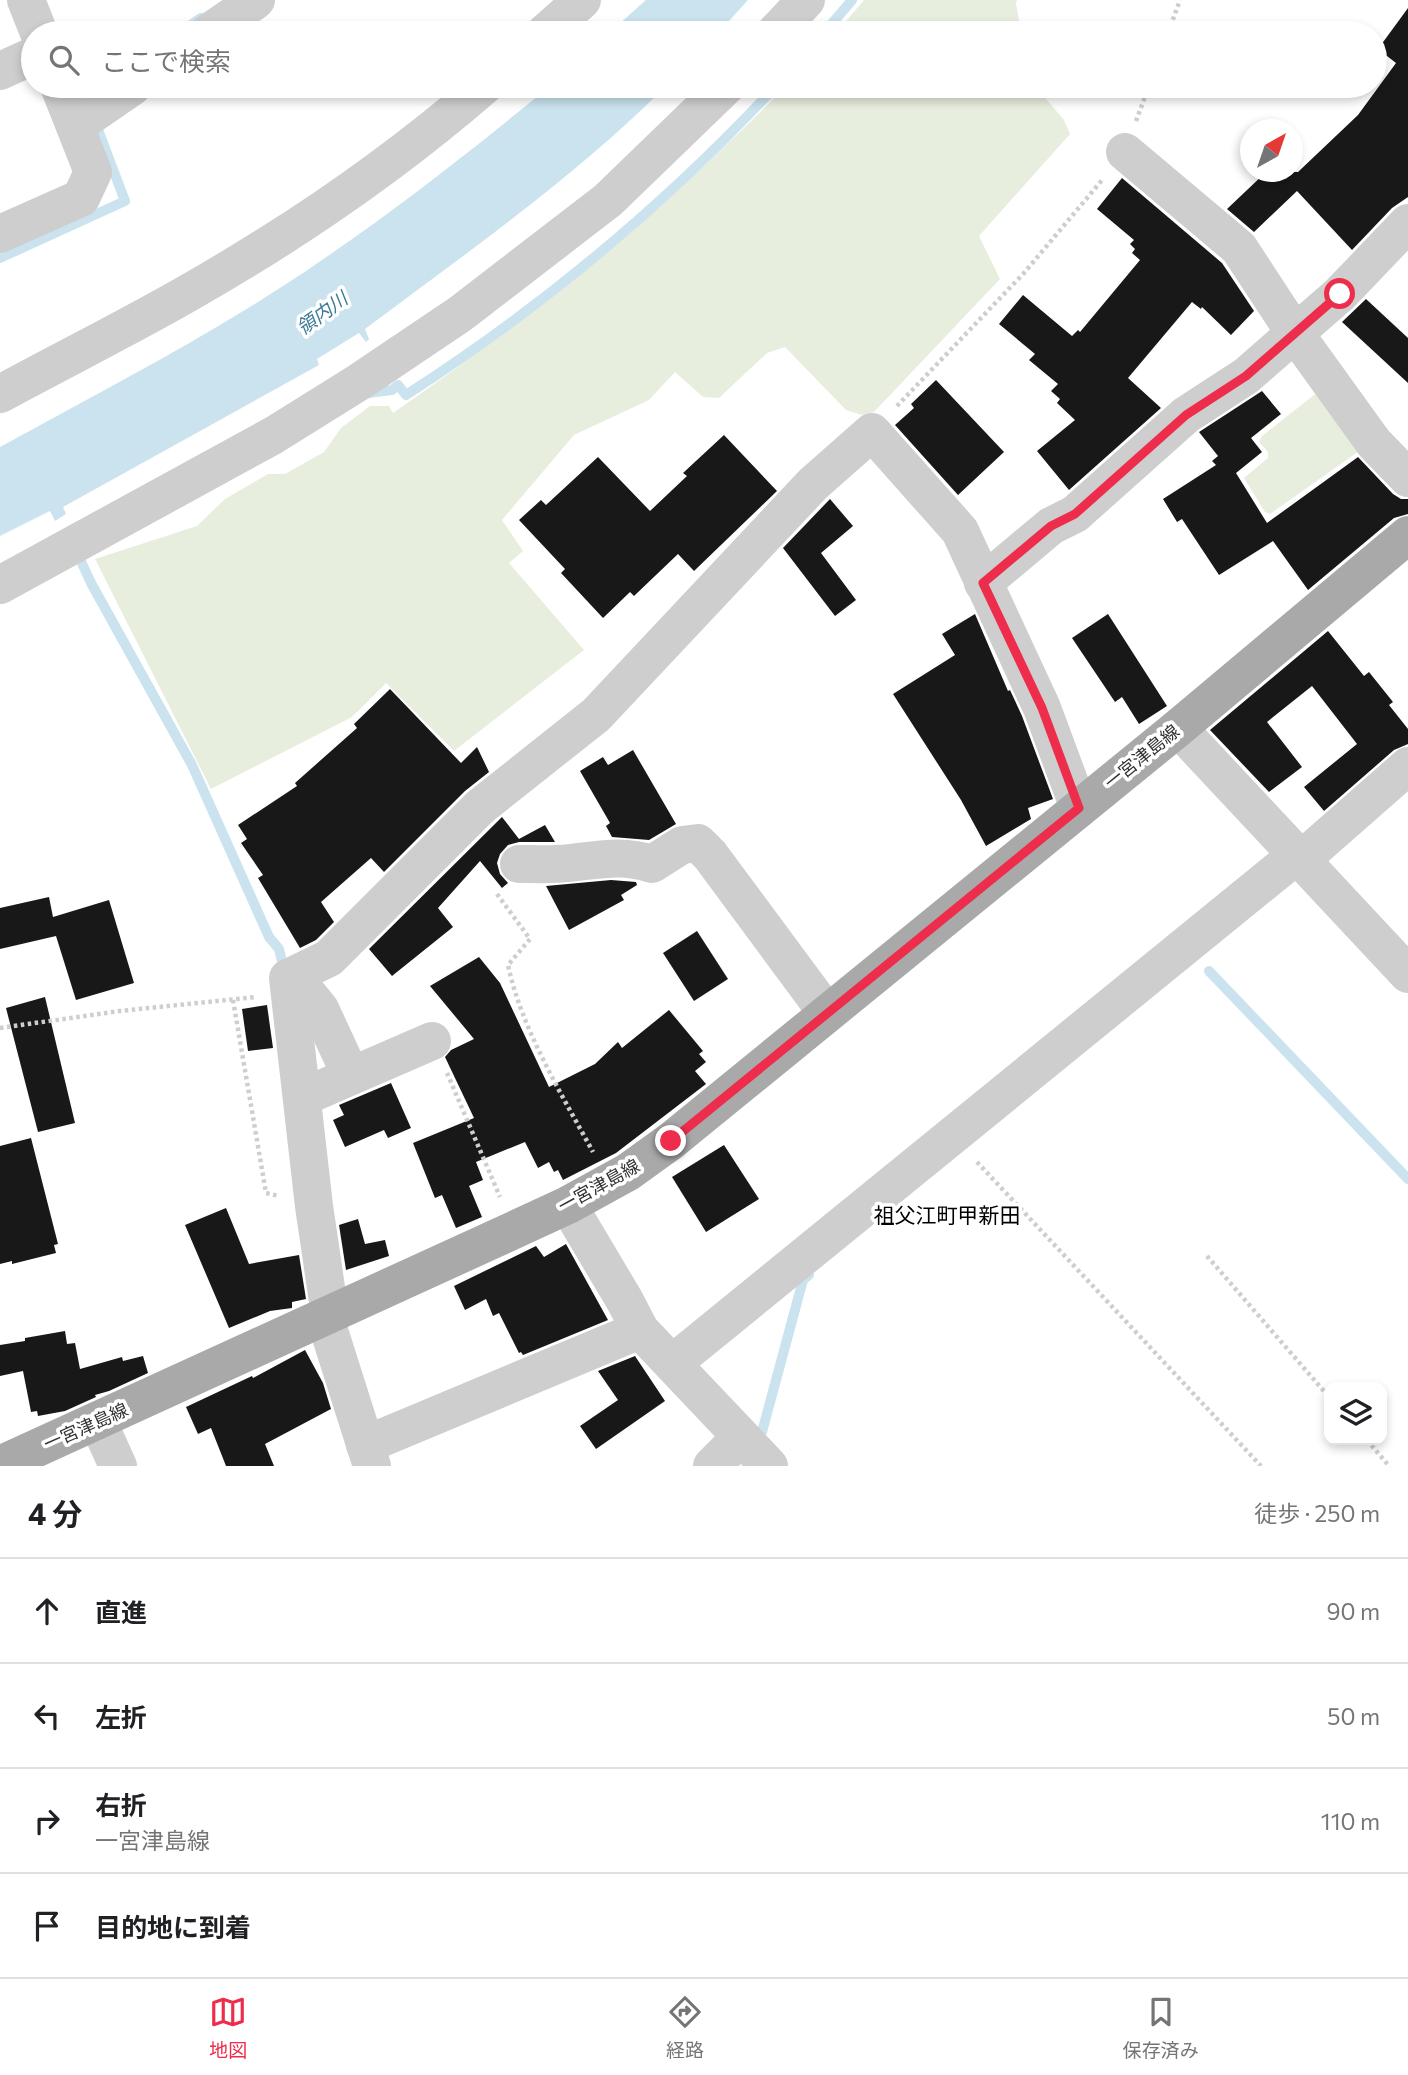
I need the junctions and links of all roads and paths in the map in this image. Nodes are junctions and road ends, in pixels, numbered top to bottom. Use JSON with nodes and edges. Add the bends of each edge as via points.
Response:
{"nodes":[{"id":1,"x":26,"y":0,"type":"edge"},
{"id":2,"x":256,"y":0,"type":"edge"},
{"id":3,"x":582,"y":0,"type":"edge"},
{"id":4,"x":806,"y":0,"type":"edge"},
{"id":5,"x":1180,"y":0,"type":"edge"},
{"id":6,"x":34,"y":21,"type":"edge"},
{"id":7,"x":225,"y":21,"type":"edge"},
{"id":8,"x":558,"y":21,"type":"edge"},
{"id":9,"x":786,"y":21,"type":"edge"},
{"id":10,"x":1172,"y":21,"type":"edge"},
{"id":11,"x":21,"y":61,"type":"edge"},
{"id":12,"x":0,"y":71,"type":"edge"},
{"id":13,"x":64,"y":98,"type":"edge"},
{"id":14,"x":116,"y":98,"type":"edge"},
{"id":15,"x":470,"y":98,"type":"edge"},
{"id":16,"x":714,"y":98,"type":"edge"},
{"id":17,"x":1145,"y":98,"type":"edge"},
{"id":18,"x":75,"y":126,"type":"junction"},
{"id":19,"x":1125,"y":152,"type":"junction"},
{"id":20,"x":1408,"y":223,"type":"edge"},
{"id":21,"x":0,"y":234,"type":"edge"},
{"id":22,"x":1294,"y":332,"type":"junction"},
{"id":23,"x":3,"y":384,"type":"edge"},
{"id":24,"x":872,"y":432,"type":"junction"},
{"id":25,"x":1408,"y":478,"type":"edge"},
{"id":26,"x":1408,"y":535,"type":"edge"},
{"id":27,"x":983,"y":583,"type":"junction"},
{"id":28,"x":0,"y":585,"type":"edge"},
{"id":29,"x":1178,"y":728,"type":"junction"},
{"id":30,"x":1408,"y":766,"type":"edge"},
{"id":31,"x":1079,"y":808,"type":"junction"},
{"id":32,"x":1299,"y":858,"type":"junction"},
{"id":33,"x":505,"y":875,"type":"joint"},
{"id":34,"x":1408,"y":974,"type":"edge"},
{"id":35,"x":291,"y":980,"type":"junction"},
{"id":36,"x":233,"y":1000,"type":"junction"},
{"id":37,"x":827,"y":1013,"type":"junction"},
{"id":38,"x":0,"y":1028,"type":"edge"},
{"id":39,"x":432,"y":1041,"type":"joint"},
{"id":40,"x":351,"y":1076,"type":"junction"},
{"id":41,"x":303,"y":1097,"type":"junction"},
{"id":42,"x":953,"y":1135,"type":"junction"},
{"id":43,"x":609,"y":1183,"type":"junction"},
{"id":44,"x":568,"y":1205,"type":"junction"},
{"id":45,"x":314,"y":1206,"type":"junction"},
{"id":46,"x":514,"y":1230,"type":"junction"},
{"id":47,"x":1207,"y":1256,"type":"dead end"},
{"id":48,"x":328,"y":1317,"type":"junction"},
{"id":49,"x":640,"y":1330,"type":"junction"},
{"id":50,"x":673,"y":1363,"type":"junction"},
{"id":51,"x":1324,"y":1391,"type":"edge"},
{"id":52,"x":98,"y":1422,"type":"junction"},
{"id":53,"x":741,"y":1437,"type":"junction"},
{"id":54,"x":1371,"y":1445,"type":"edge"},
{"id":55,"x":369,"y":1455,"type":"edge"},
{"id":56,"x":0,"y":1465,"type":"edge"},
{"id":57,"x":118,"y":1466,"type":"edge"},
{"id":58,"x":712,"y":1466,"type":"edge"},
{"id":59,"x":769,"y":1466,"type":"edge"},
{"id":60,"x":1261,"y":1466,"type":"edge"},
{"id":61,"x":1389,"y":1466,"type":"edge"}],
"edges":[{"from":1,"to":6,"type":"street"},
{"from":2,"to":7,"type":"street"},
{"from":3,"to":8,"type":"street"},
{"from":4,"to":9,"type":"street"},
{"from":5,"to":10,"type":"path"},
{"from":11,"to":12,"type":"street"},
{"from":13,"to":18,"type":"street"},
{"from":14,"to":18,"type":"street"},
{"from":15,"to":23,"type":"street","via":[[361,183],[274,241],[184,295]]},
{"from":16,"to":28,"type":"street","via":[[608,200],[460,314],[359,383],[274,435]]},
{"from":17,"to":19,"type":"path"},
{"from":18,"to":21,"type":"street","via":[[93,172],[81,198]]},
{"from":19,"to":22,"type":"street","via":[[1239,248]]},
{"from":19,"to":24,"type":"path","via":[[1024,273]]},
{"from":20,"to":22,"type":"street","via":[[1340,294]]},
{"from":22,"to":25,"type":"street","via":[[1374,443]]},
{"from":22,"to":27,"type":"street","via":[[1246,376],[1186,415],[1075,514],[1051,526]]},
{"from":24,"to":27,"type":"street","via":[[960,531]]},
{"from":24,"to":35,"type":"street","via":[[813,484],[596,715],[480,807],[328,958]]},
{"from":26,"to":29,"type":"main road","name":"一宮津島線"},
{"from":27,"to":31,"type":"street","via":[[1042,708]]},
{"from":29,"to":31,"type":"main road","name":"一宮津島線"},
{"from":29,"to":32,"type":"street"},
{"from":30,"to":32,"type":"street"},
{"from":31,"to":37,"type":"main road","name":"一宮津島線"},
{"from":32,"to":34,"type":"street"},
{"from":32,"to":42,"type":"street"},
{"from":33,"to":37,"type":"street","via":[[604,857],[652,863],[682,845],[698,843]]},
{"from":33,"to":43,"type":"path","via":[[530,939],[508,965],[513,989]]},
{"from":35,"to":36,"type":"path","via":[[268,996]]},
{"from":35,"to":40,"type":"street","via":[[320,1009]]},
{"from":35,"to":41,"type":"street"},
{"from":36,"to":38,"type":"path"},
{"from":36,"to":45,"type":"path","via":[[266,1193]]},
{"from":37,"to":43,"type":"main road","name":"一宮津島線","via":[[671,1141]]},
{"from":39,"to":40,"type":"street"},
{"from":39,"to":46,"type":"path"},
{"from":40,"to":41,"type":"street"},
{"from":41,"to":45,"type":"street"},
{"from":42,"to":50,"type":"street"},
{"from":42,"to":60,"type":"path"},
{"from":43,"to":44,"type":"main road","name":"一宮津島線"},
{"from":44,"to":46,"type":"main road","name":"一宮津島線"},
{"from":44,"to":49,"type":"street"},
{"from":45,"to":48,"type":"street"},
{"from":46,"to":48,"type":"main road","name":"一宮津島線"},
{"from":47,"to":51,"type":"path"},
{"from":48,"to":52,"type":"main road","name":"一宮津島線"},
{"from":48,"to":55,"type":"street"},
{"from":49,"to":50,"type":"street"},
{"from":49,"to":55,"type":"street"},
{"from":50,"to":53,"type":"street"},
{"from":52,"to":56,"type":"main road","name":"一宮津島線"},
{"from":52,"to":57,"type":"street"},
{"from":53,"to":58,"type":"street"},
{"from":53,"to":59,"type":"street"},
{"from":54,"to":61,"type":"path"}]}
